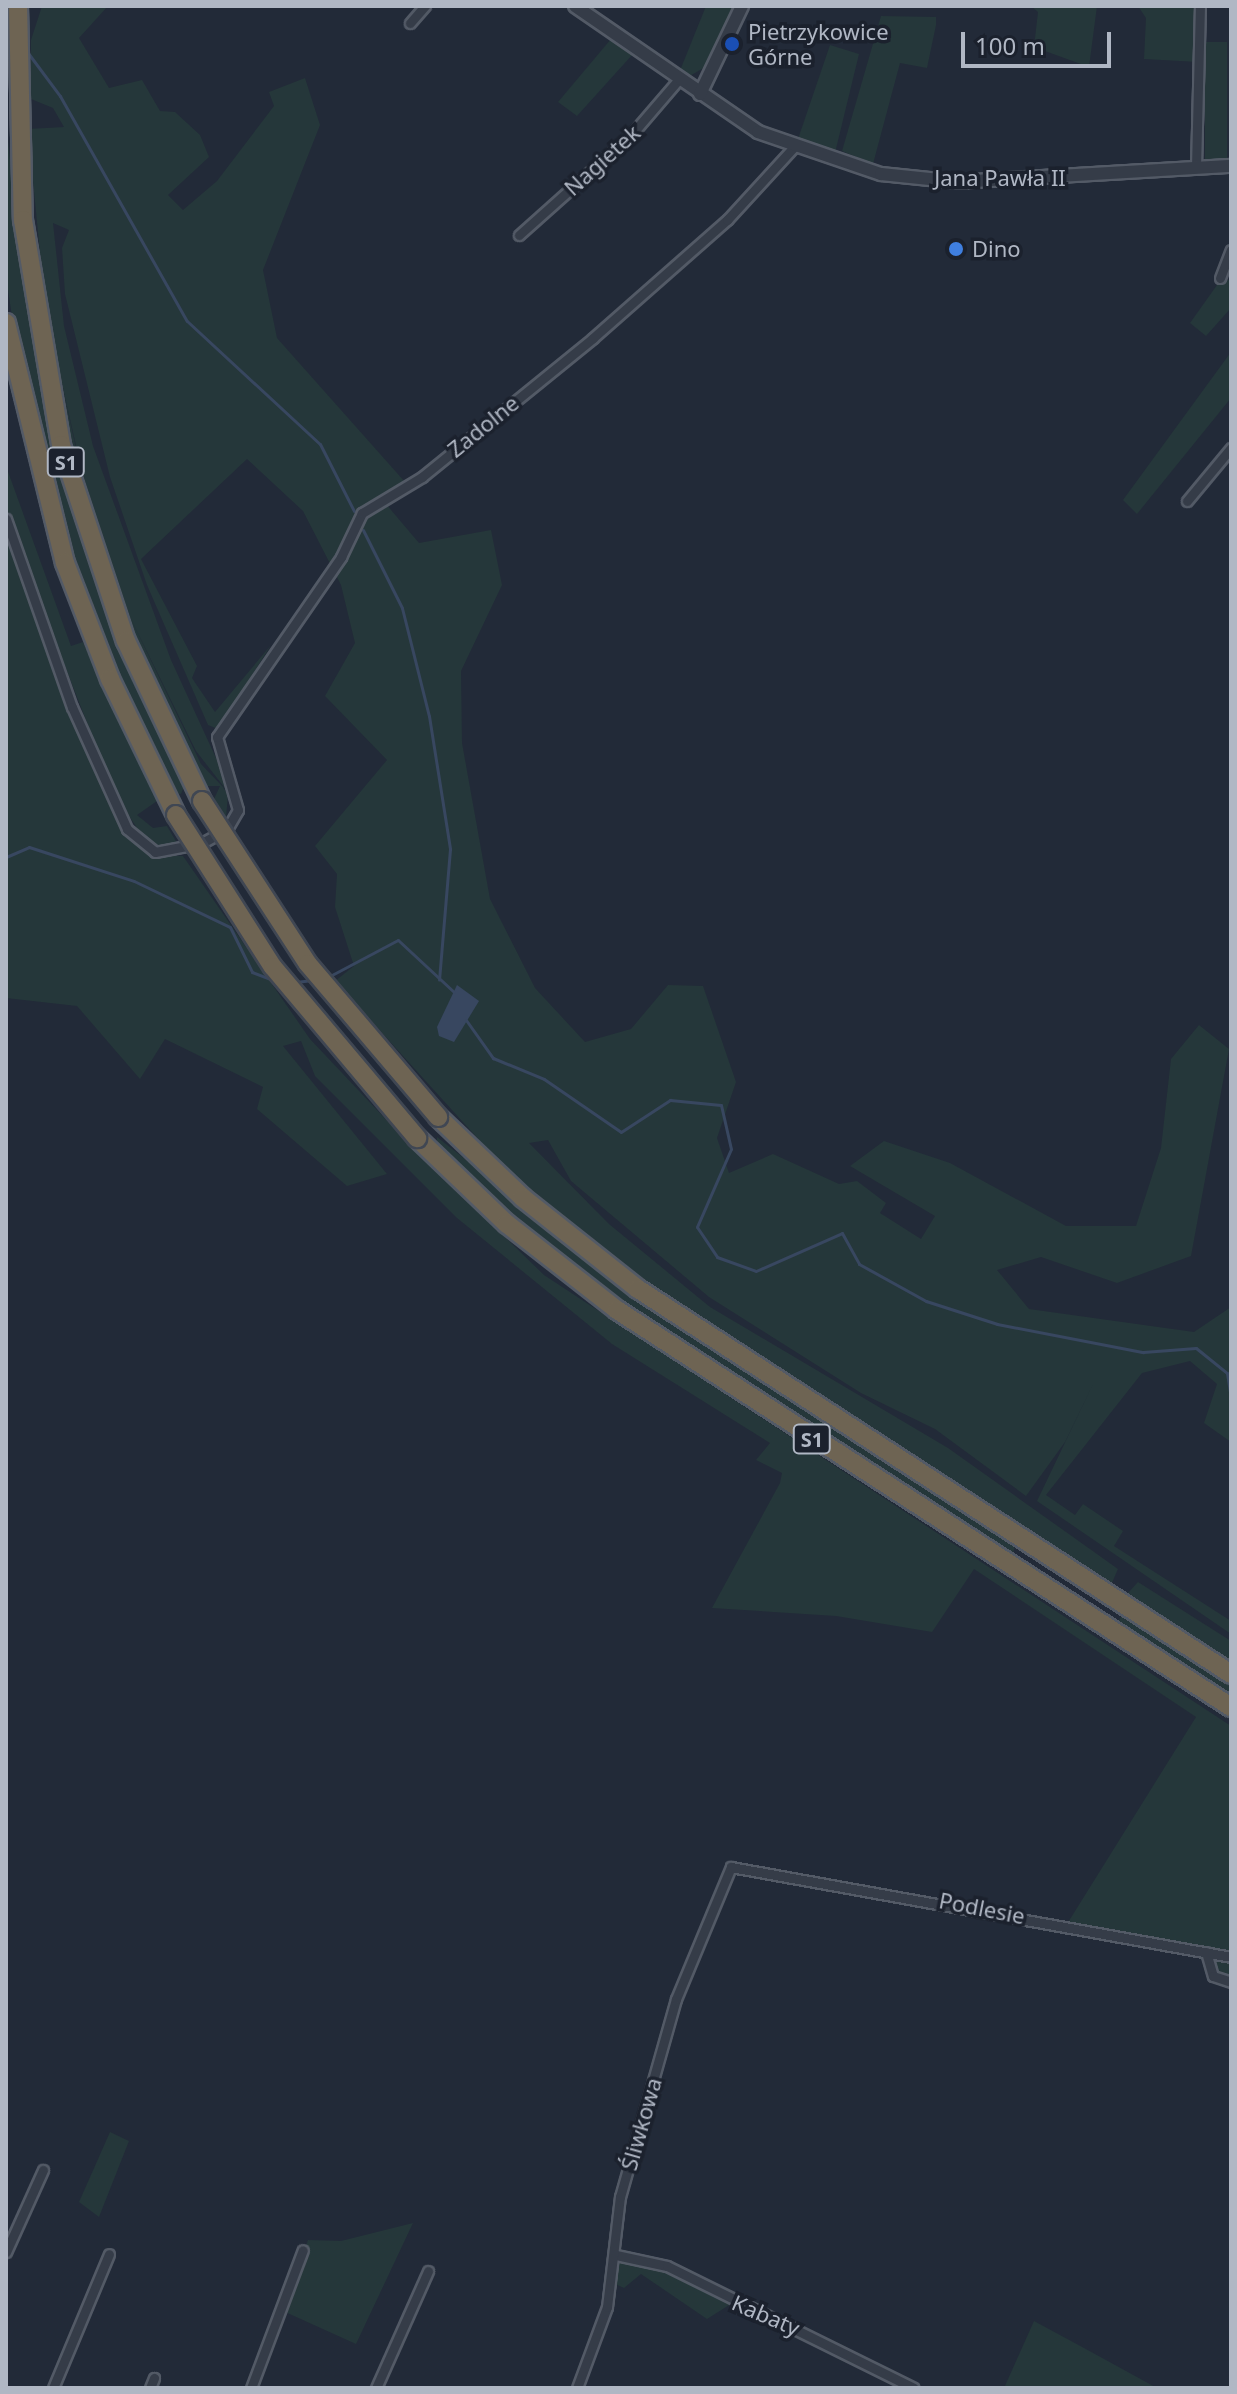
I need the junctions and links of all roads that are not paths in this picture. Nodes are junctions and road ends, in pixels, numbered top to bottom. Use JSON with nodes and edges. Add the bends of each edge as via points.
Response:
{"nodes":[{"id":1,"x":18,"y":6,"type":"edge"},
{"id":2,"x":425,"y":6,"type":"edge"},
{"id":3,"x":575,"y":6,"type":"edge"},
{"id":4,"x":742,"y":6,"type":"edge"},
{"id":5,"x":1200,"y":6,"type":"edge"},
{"id":6,"x":410,"y":23,"type":"dead end"},
{"id":7,"x":679,"y":79,"type":"junction"},
{"id":8,"x":700,"y":94,"type":"junction"},
{"id":9,"x":794,"y":147,"type":"junction"},
{"id":10,"x":1231,"y":166,"type":"edge"},
{"id":11,"x":1196,"y":168,"type":"junction"},
{"id":12,"x":519,"y":235,"type":"dead end"},
{"id":13,"x":1231,"y":250,"type":"edge"},
{"id":14,"x":1220,"y":278,"type":"dead end"},
{"id":15,"x":6,"y":323,"type":"edge"},
{"id":16,"x":1231,"y":448,"type":"edge"},
{"id":17,"x":1187,"y":501,"type":"dead end"},
{"id":18,"x":6,"y":519,"type":"edge"},
{"id":19,"x":1231,"y":1674,"type":"edge"},
{"id":20,"x":1231,"y":1707,"type":"edge"},
{"id":21,"x":731,"y":1867,"type":"joint"},
{"id":22,"x":1206,"y":1952,"type":"junction"},
{"id":23,"x":1231,"y":1957,"type":"edge"},
{"id":24,"x":1231,"y":1982,"type":"edge"},
{"id":25,"x":43,"y":2170,"type":"dead end"},
{"id":26,"x":303,"y":2250,"type":"dead end"},
{"id":27,"x":6,"y":2252,"type":"edge"},
{"id":28,"x":109,"y":2254,"type":"dead end"},
{"id":29,"x":616,"y":2255,"type":"junction"},
{"id":30,"x":428,"y":2271,"type":"dead end"},
{"id":31,"x":53,"y":2388,"type":"edge"},
{"id":32,"x":251,"y":2388,"type":"edge"},
{"id":33,"x":376,"y":2388,"type":"edge"},
{"id":34,"x":577,"y":2388,"type":"edge"},
{"id":35,"x":914,"y":2388,"type":"edge"}],
"edges":[{"from":1,"to":19,"type":"highway","number":"S1","bridge":true,"via":[[16,100],[36,326],[70,479],[137,670],[202,801],[308,964],[438,1117],[523,1198],[638,1289]]},
{"from":2,"to":6,"type":"street"},
{"from":3,"to":7,"type":"street","name":"Jana Pawła II"},
{"from":4,"to":8,"type":"street"},
{"from":5,"to":11,"type":"street"},
{"from":7,"to":8,"type":"street","name":"Jana Pawła II"},
{"from":7,"to":12,"type":"street","name":"Nagietek","via":[[631,135]]},
{"from":8,"to":9,"type":"street","name":"Jana Pawła II"},
{"from":9,"to":11,"type":"street","name":"Jana Pawła II","via":[[881,174],[957,182]]},
{"from":9,"to":18,"type":"street","name":"Zadolne","via":[[727,220],[593,338],[422,477],[362,513],[341,557],[217,737],[236,792],[236,817],[210,839],[163,853],[139,844],[127,829]]},
{"from":10,"to":11,"type":"street","name":"Jana Pawła II"},
{"from":13,"to":14,"type":"street"},
{"from":15,"to":20,"type":"highway","number":"S1","bridge":true,"via":[[65,563],[110,679],[176,815],[273,967],[417,1138],[534,1247],[617,1310]]},
{"from":16,"to":17,"type":"street"},
{"from":21,"to":22,"type":"street","name":"Podlesie"},
{"from":21,"to":29,"type":"street","name":"Śliwkowa","via":[[676,1999],[620,2197]]},
{"from":22,"to":23,"type":"street","name":"Podlesie"},
{"from":22,"to":24,"type":"street","via":[[1213,1976]]},
{"from":25,"to":27,"type":"street"},
{"from":26,"to":32,"type":"street"},
{"from":28,"to":31,"type":"street"},
{"from":29,"to":34,"type":"street","name":"Śliwkowa","via":[[607,2307]]},
{"from":29,"to":35,"type":"street","name":"Kabaty","via":[[667,2266]]},
{"from":30,"to":33,"type":"street"}]}
